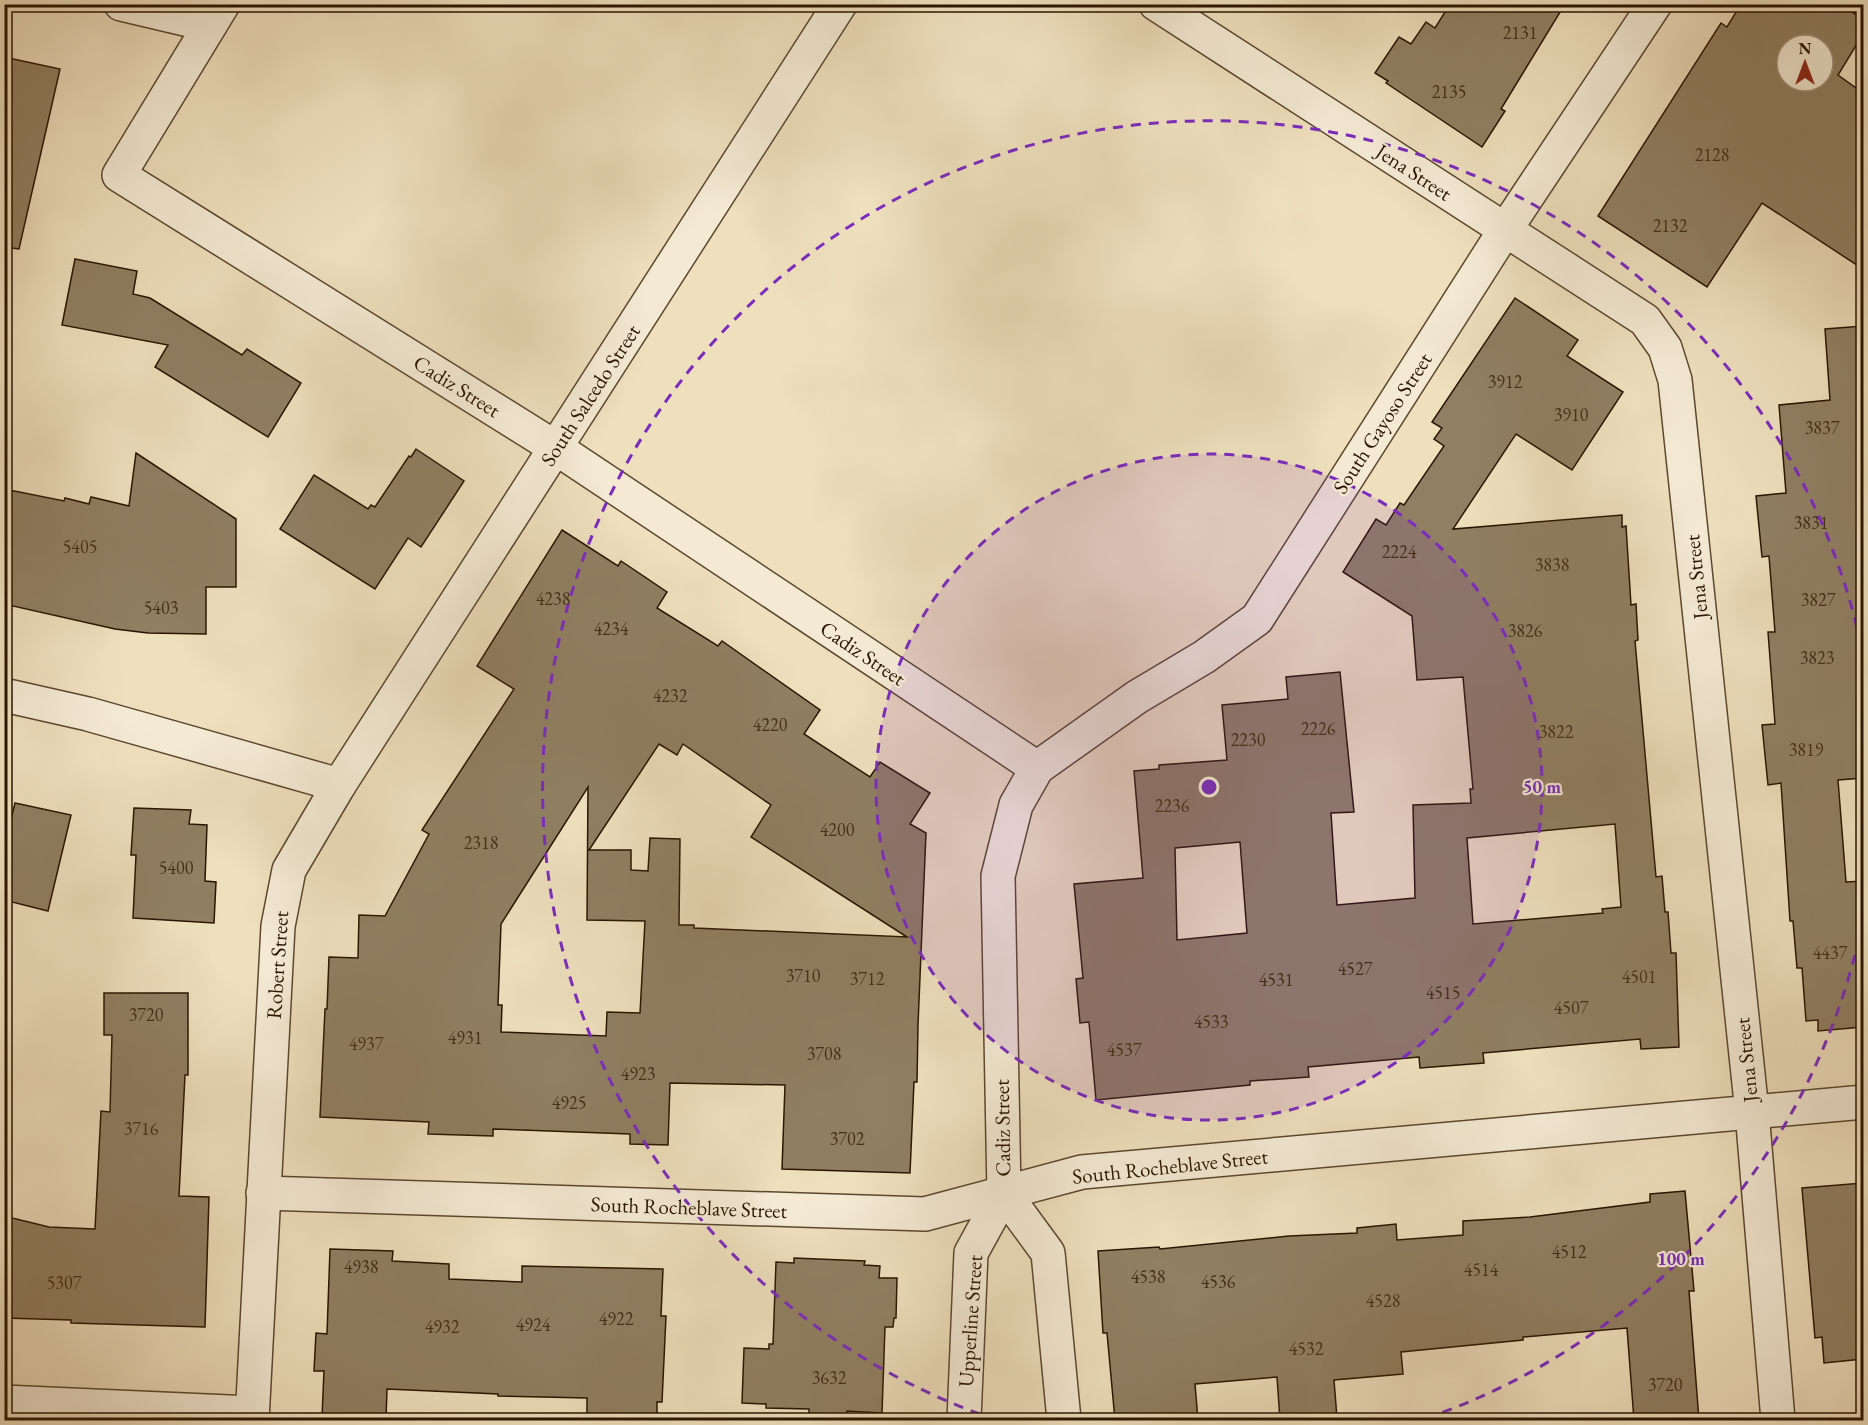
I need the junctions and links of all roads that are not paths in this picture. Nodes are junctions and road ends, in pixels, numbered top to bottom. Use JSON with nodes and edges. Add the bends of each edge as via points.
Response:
{"nodes":[{"id":1,"x":121,"y":4,"type":"edge"},
{"id":2,"x":840,"y":4,"type":"edge"},
{"id":3,"x":1156,"y":4,"type":"edge"},
{"id":4,"x":1655,"y":4,"type":"edge"},
{"id":5,"x":217,"y":15,"type":"edge"},
{"id":6,"x":1505,"y":230,"type":"junction"},
{"id":7,"x":556,"y":448,"type":"junction"},
{"id":8,"x":4,"y":695,"type":"edge"},
{"id":9,"x":1037,"y":768,"type":"junction"},
{"id":10,"x":339,"y":785,"type":"junction"},
{"id":11,"x":1863,"y":1102,"type":"edge"},
{"id":12,"x":1752,"y":1112,"type":"junction"},
{"id":13,"x":263,"y":1193,"type":"junction"},
{"id":14,"x":1004,"y":1193,"type":"junction"},
{"id":15,"x":4,"y":1402,"type":"edge"},
{"id":16,"x":252,"y":1417,"type":"edge"},
{"id":17,"x":964,"y":1420,"type":"edge"},
{"id":18,"x":1064,"y":1420,"type":"edge"},
{"id":19,"x":1778,"y":1420,"type":"edge"}],
"edges":[{"from":1,"to":5,"type":"street"},
{"from":2,"to":7,"type":"street","name":"South Salcedo Street"},
{"from":3,"to":6,"type":"street","name":"Jena Street"},
{"from":4,"to":6,"type":"street","name":"South Gayoso Street"},
{"from":5,"to":7,"type":"street","name":"Cadiz Street","via":[[119,175]]},
{"from":6,"to":9,"type":"street","name":"South Gayoso Street","via":[[1257,619]]},
{"from":6,"to":12,"type":"street","name":"Jena Street","via":[[1645,320],[1665,348],[1675,380]]},
{"from":7,"to":9,"type":"street","name":"Cadiz Street"},
{"from":7,"to":10,"type":"street","name":"South Salcedo Street"},
{"from":8,"to":10,"type":"street","via":[[88,714]]},
{"from":9,"to":14,"type":"street","name":"Cadiz Street","via":[[1016,805],[998,876]]},
{"from":10,"to":13,"type":"street","name":"Robert Street","via":[[289,870],[281,901]]},
{"from":11,"to":12,"type":"street","name":"South Rocheblave Street"},
{"from":12,"to":14,"type":"street","name":"South Rocheblave Street","via":[[1082,1172]]},
{"from":12,"to":19,"type":"street","name":"Jena Street"},
{"from":13,"to":14,"type":"street","name":"South Rocheblave Street","via":[[925,1214]]},
{"from":13,"to":16,"type":"street","name":"Robert Street"},
{"from":14,"to":17,"type":"street","name":"Upperline Street","via":[[971,1253]]},
{"from":14,"to":18,"type":"street","name":"Cadiz Street","via":[[1048,1253]]},
{"from":15,"to":16,"type":"street"}]}
